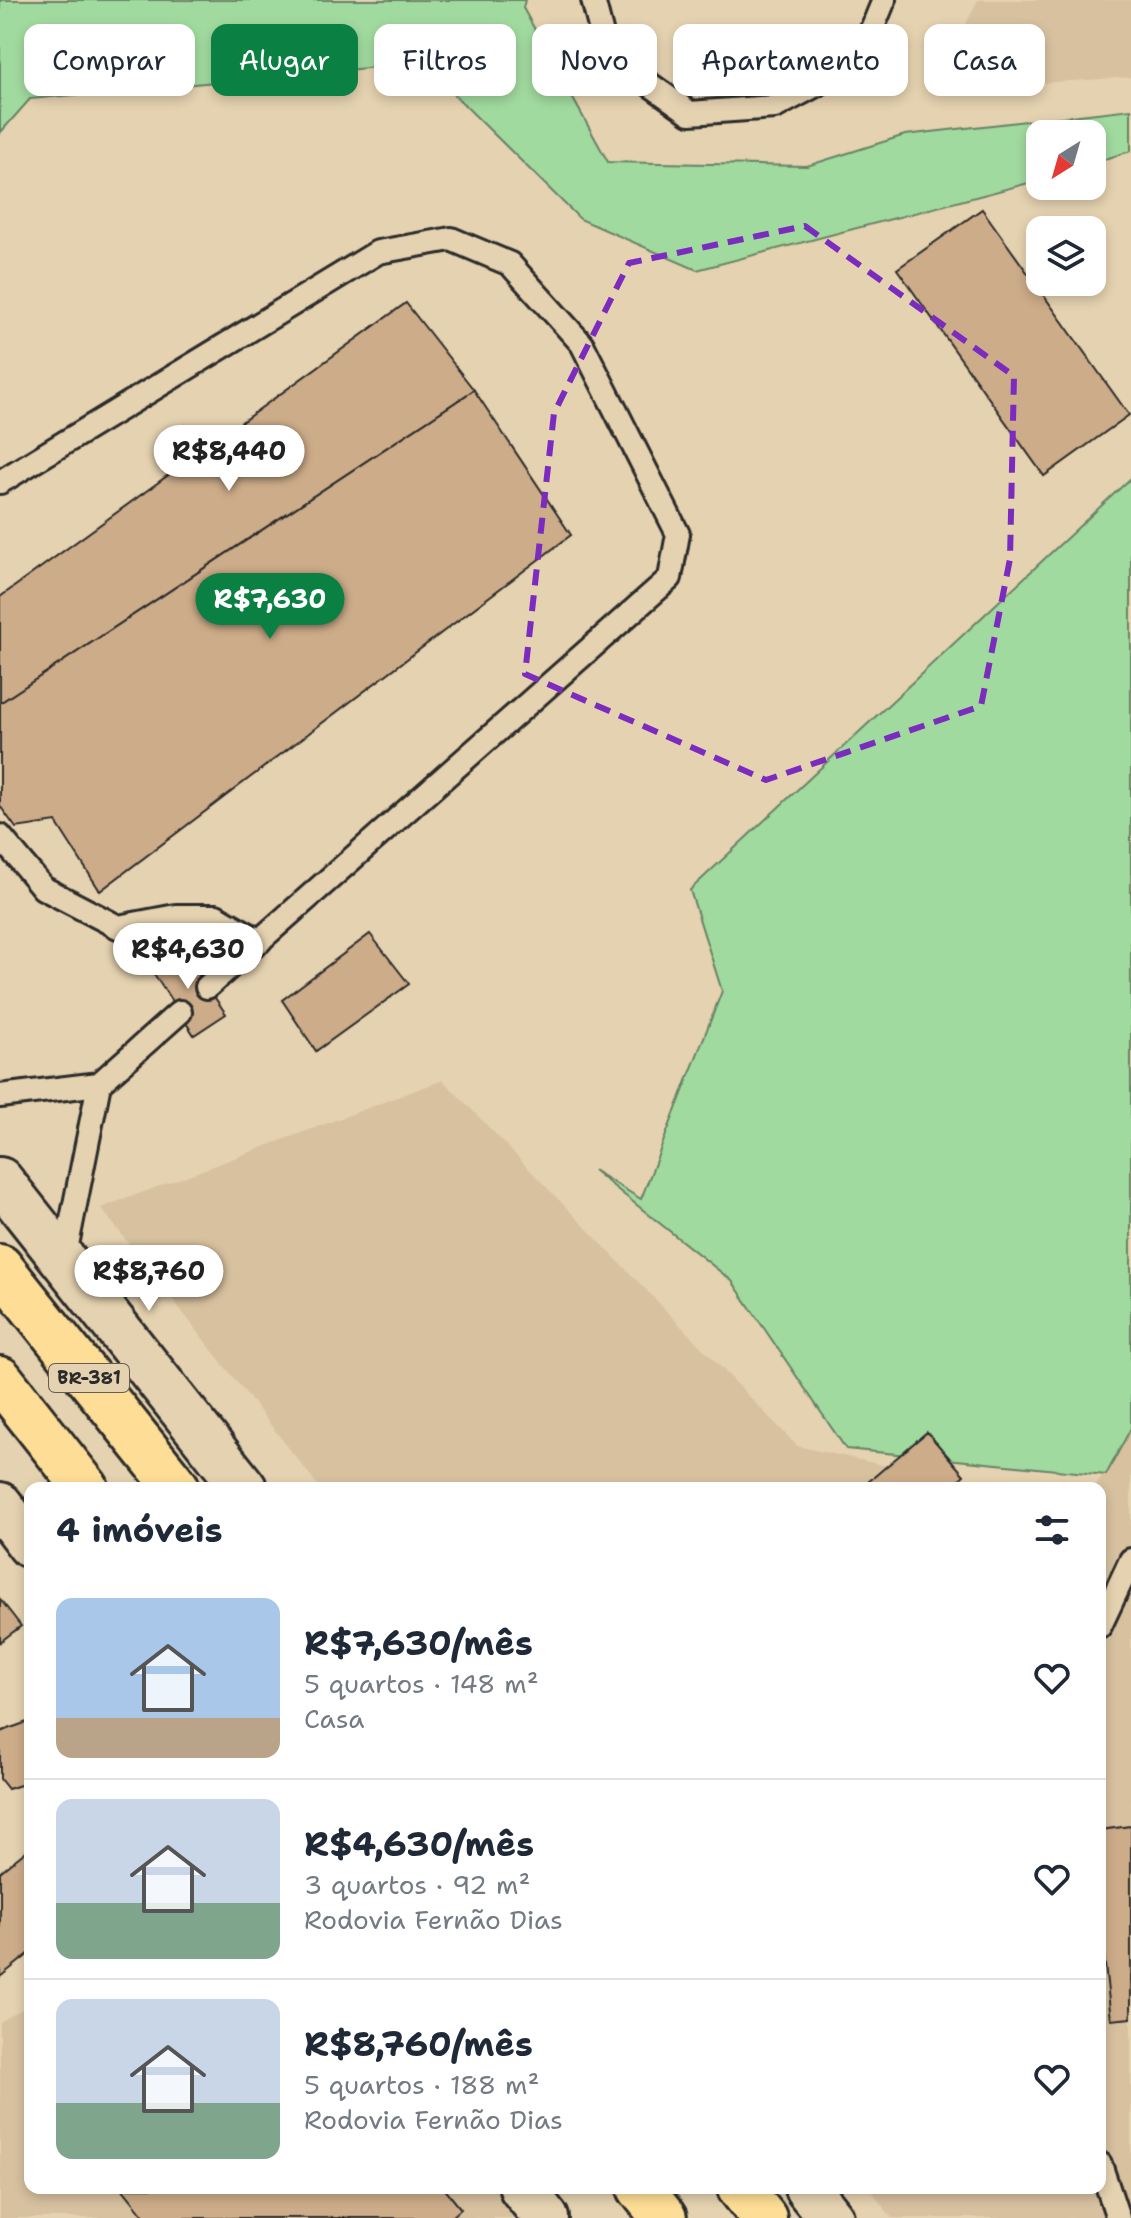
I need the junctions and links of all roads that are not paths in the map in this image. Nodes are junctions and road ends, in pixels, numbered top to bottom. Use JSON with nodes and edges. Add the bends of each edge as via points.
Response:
{"nodes":[{"id":1,"x":593,"y":0,"type":"edge"},
{"id":2,"x":884,"y":0,"type":"edge"},
{"id":3,"x":0,"y":482,"type":"edge"},
{"id":4,"x":0,"y":836,"type":"edge"},
{"id":5,"x":260,"y":941,"type":"junction"},
{"id":6,"x":207,"y":987,"type":"dead end"},
{"id":7,"x":180,"y":1012,"type":"dead end"},
{"id":8,"x":99,"y":1084,"type":"junction"},
{"id":9,"x":0,"y":1096,"type":"edge"},
{"id":10,"x":0,"y":1180,"type":"edge"},
{"id":11,"x":64,"y":1260,"type":"junction"},
{"id":12,"x":0,"y":1267,"type":"edge"},
{"id":13,"x":0,"y":1379,"type":"edge"},
{"id":14,"x":81,"y":1482,"type":"edge"},
{"id":15,"x":172,"y":1482,"type":"edge"},
{"id":16,"x":239,"y":1482,"type":"edge"},
{"id":17,"x":0,"y":1505,"type":"edge"},
{"id":18,"x":24,"y":1537,"type":"edge"},
{"id":19,"x":1131,"y":1560,"type":"edge"},
{"id":20,"x":1106,"y":1613,"type":"edge"},
{"id":21,"x":1106,"y":2182,"type":"edge"},
{"id":22,"x":527,"y":2194,"type":"edge"},
{"id":23,"x":645,"y":2194,"type":"edge"},
{"id":24,"x":745,"y":2194,"type":"edge"},
{"id":25,"x":812,"y":2194,"type":"edge"},
{"id":26,"x":546,"y":2218,"type":"edge"},
{"id":27,"x":664,"y":2218,"type":"edge"},
{"id":28,"x":764,"y":2218,"type":"edge"},
{"id":29,"x":831,"y":2218,"type":"edge"},
{"id":30,"x":1118,"y":2218,"type":"edge"}],
"edges":[{"from":1,"to":2,"type":"lane","via":[[607,54],[690,113],[775,107],[831,77],[872,29]]},
{"from":3,"to":5,"type":"lane","via":[[378,252],[451,239],[510,264],[582,344],[678,534],[670,578]]},
{"from":4,"to":5,"type":"lane","via":[[43,888],[118,927],[176,916],[216,916]]},
{"from":5,"to":6,"type":"lane"},
{"from":7,"to":8,"type":"lane"},
{"from":8,"to":9,"type":"lane"},
{"from":8,"to":11,"type":"lane"},
{"from":10,"to":11,"type":"main road","number":"BR-381"},
{"from":11,"to":16,"type":"main road","number":"BR-381"},
{"from":12,"to":15,"type":"highway","number":"BR-381"},
{"from":13,"to":14,"type":"highway"},
{"from":17,"to":18,"type":"main road"},
{"from":19,"to":20,"type":"lane"},
{"from":21,"to":30,"type":"lane"},
{"from":22,"to":26,"type":"main road"},
{"from":23,"to":27,"type":"highway"},
{"from":24,"to":28,"type":"highway"},
{"from":25,"to":29,"type":"main road"}]}
